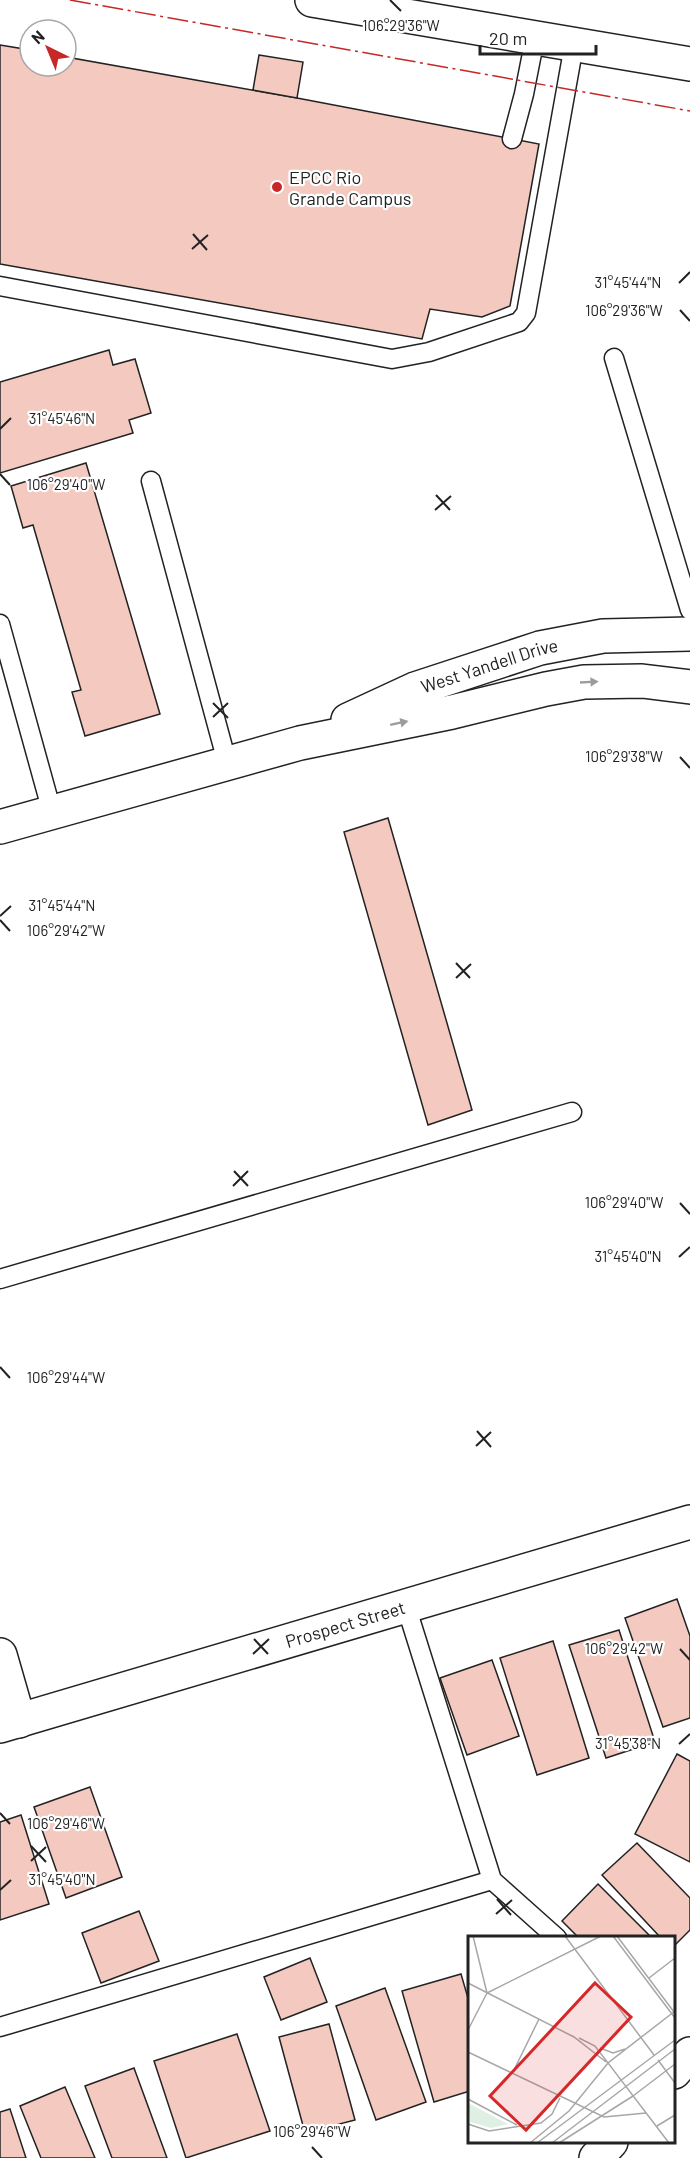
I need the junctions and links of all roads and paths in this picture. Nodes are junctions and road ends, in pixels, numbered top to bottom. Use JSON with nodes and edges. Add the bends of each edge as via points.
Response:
{"nodes":[{"id":1,"x":312,"y":0,"type":"edge"},
{"id":2,"x":535,"y":38,"type":"junction"},
{"id":3,"x":574,"y":45,"type":"junction"},
{"id":4,"x":690,"y":64,"type":"edge"},
{"id":5,"x":512,"y":139,"type":"dead end"},
{"id":6,"x":0,"y":286,"type":"edge"},
{"id":7,"x":614,"y":358,"type":"dead end"},
{"id":8,"x":151,"y":481,"type":"dead end"},
{"id":9,"x":690,"y":610,"type":"edge"},
{"id":10,"x":0,"y":624,"type":"edge"},
{"id":11,"x":690,"y":634,"type":"edge"},
{"id":12,"x":603,"y":636,"type":"junction"},
{"id":13,"x":690,"y":687,"type":"edge"},
{"id":14,"x":300,"y":743,"type":"junction"},
{"id":15,"x":227,"y":762,"type":"junction"},
{"id":16,"x":52,"y":812,"type":"junction"},
{"id":17,"x":0,"y":827,"type":"edge"},
{"id":18,"x":572,"y":1112,"type":"dead end"},
{"id":19,"x":0,"y":1279,"type":"edge"},
{"id":20,"x":690,"y":1522,"type":"edge"},
{"id":21,"x":405,"y":1606,"type":"junction"},
{"id":22,"x":0,"y":1655,"type":"edge"},
{"id":23,"x":10,"y":1723,"type":"edge"},
{"id":24,"x":492,"y":1880,"type":"junction"},
{"id":25,"x":555,"y":1936,"type":"edge"},
{"id":26,"x":0,"y":2027,"type":"edge"},
{"id":27,"x":610,"y":2143,"type":"edge"},
{"id":28,"x":596,"y":2158,"type":"edge"}],
"edges":[{"from":1,"to":2,"type":"street"},
{"from":2,"to":3,"type":"street"},
{"from":2,"to":5,"type":"lane"},
{"from":3,"to":4,"type":"street"},
{"from":3,"to":6,"type":"lane","via":[[526,313],[519,322],[429,352],[392,359]]},
{"from":7,"to":9,"type":"lane"},
{"from":8,"to":15,"type":"lane"},
{"from":9,"to":12,"type":"street"},
{"from":10,"to":16,"type":"lane"},
{"from":11,"to":12,"type":"street","name":"West Yandell Drive"},
{"from":12,"to":14,"type":"street","name":"West Yandell Drive","via":[[540,648],[415,689]]},
{"from":14,"to":13,"type":"street","name":"West Yandell Drive","one_way":true,"via":[[584,682],[642,681]]},
{"from":14,"to":15,"type":"street","name":"West Yandell Drive"},
{"from":15,"to":16,"type":"street","name":"West Yandell Drive"},
{"from":16,"to":17,"type":"street","name":"West Yandell Drive"},
{"from":18,"to":19,"type":"lane"},
{"from":20,"to":21,"type":"street","name":"Prospect Street"},
{"from":21,"to":23,"type":"street","name":"Prospect Street"},
{"from":21,"to":24,"type":"lane"},
{"from":22,"to":23,"type":"street"},
{"from":24,"to":25,"type":"lane"},
{"from":24,"to":26,"type":"lane"},
{"from":27,"to":28,"type":"street"}]}
